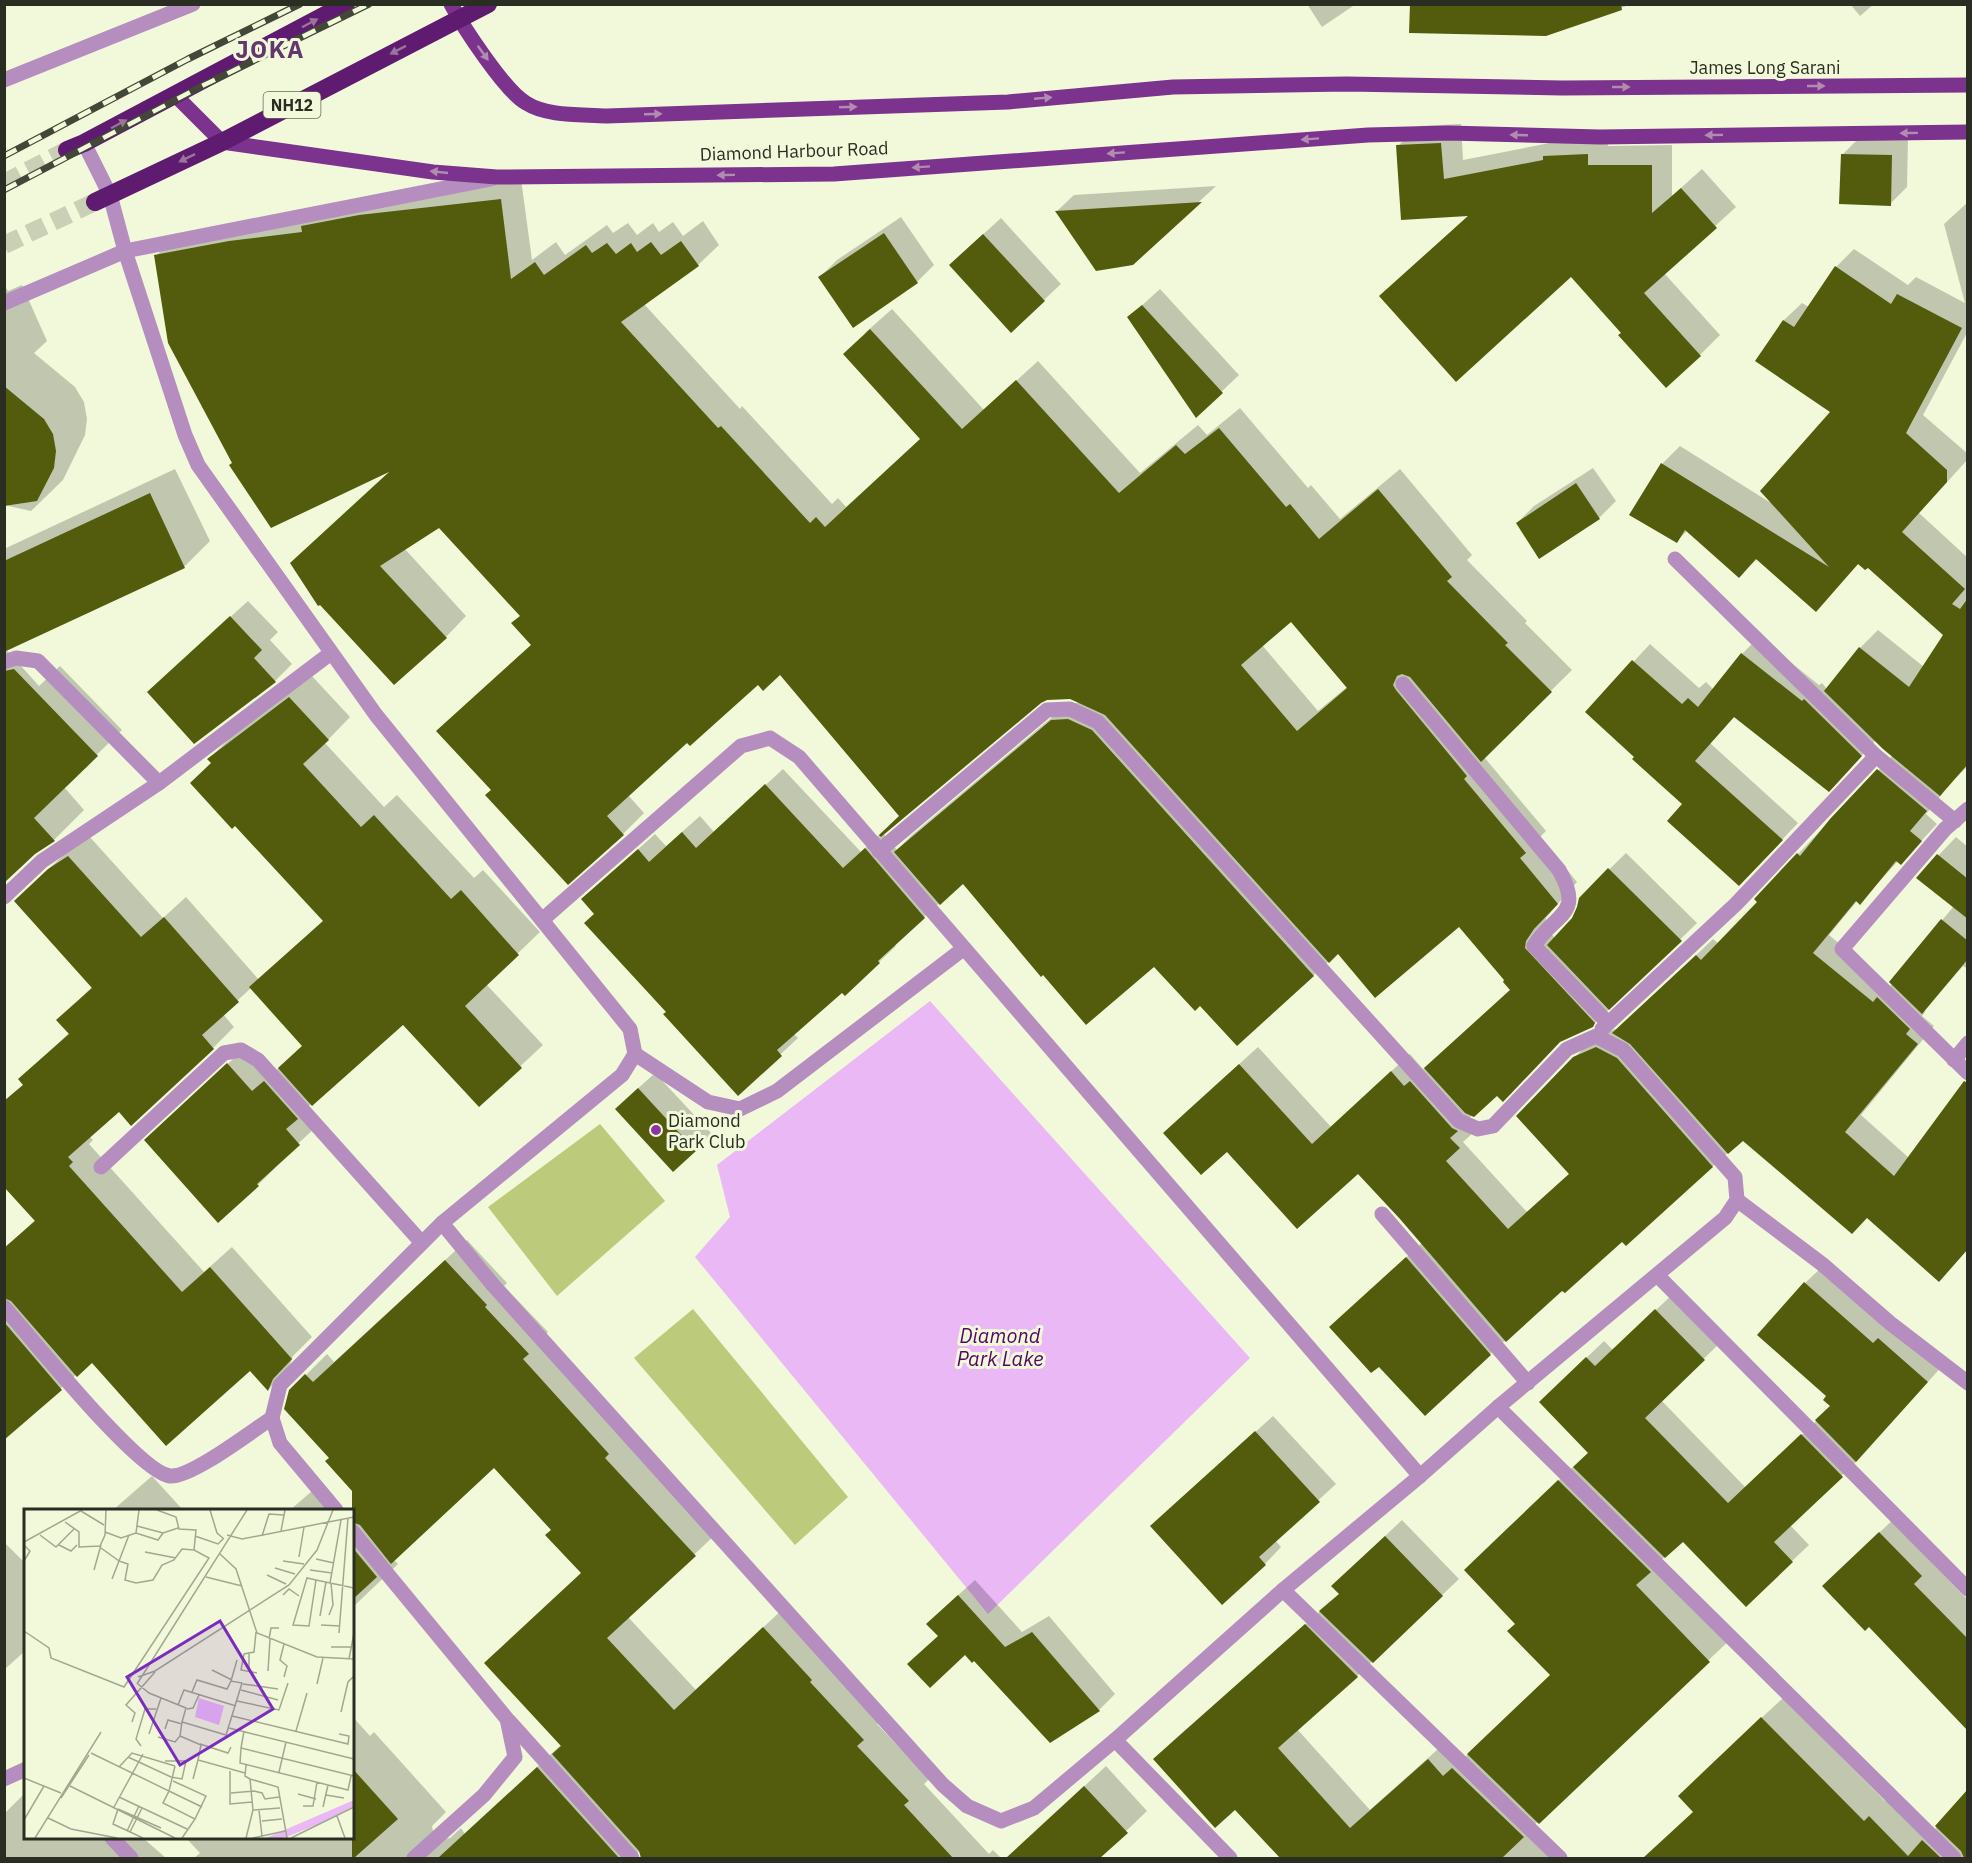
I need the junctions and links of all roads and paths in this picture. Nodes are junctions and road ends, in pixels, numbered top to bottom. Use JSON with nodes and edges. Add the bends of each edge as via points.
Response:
{"nodes":[{"id":1,"x":193,"y":4,"type":"edge"},
{"id":2,"x":346,"y":4,"type":"edge"},
{"id":3,"x":488,"y":4,"type":"edge"},
{"id":4,"x":455,"y":12,"type":"edge"},
{"id":5,"x":4,"y":80,"type":"edge"},
{"id":6,"x":1968,"y":85,"type":"edge"},
{"id":7,"x":174,"y":94,"type":"junction"},
{"id":8,"x":1968,"y":132,"type":"edge"},
{"id":9,"x":222,"y":142,"type":"junction"},
{"id":10,"x":84,"y":143,"type":"junction"},
{"id":11,"x":67,"y":150,"type":"tunnel mouth"},
{"id":12,"x":497,"y":177,"type":"junction"},
{"id":13,"x":103,"y":199,"type":"junction"},
{"id":14,"x":125,"y":251,"type":"junction"},
{"id":15,"x":4,"y":303,"type":"edge"},
{"id":16,"x":1675,"y":559,"type":"dead end"},
{"id":17,"x":332,"y":653,"type":"junction"},
{"id":18,"x":4,"y":662,"type":"edge"},
{"id":19,"x":1403,"y":684,"type":"dead end"},
{"id":20,"x":1876,"y":756,"type":"junction"},
{"id":21,"x":159,"y":783,"type":"junction"},
{"id":22,"x":1968,"y":809,"type":"edge"},
{"id":23,"x":1955,"y":821,"type":"junction"},
{"id":24,"x":879,"y":850,"type":"junction"},
{"id":25,"x":4,"y":897,"type":"edge"},
{"id":26,"x":542,"y":920,"type":"junction"},
{"id":27,"x":963,"y":949,"type":"junction"},
{"id":28,"x":1608,"y":1023,"type":"junction"},
{"id":29,"x":1596,"y":1036,"type":"junction"},
{"id":30,"x":1968,"y":1043,"type":"edge"},
{"id":31,"x":635,"y":1054,"type":"junction"},
{"id":32,"x":1954,"y":1060,"type":"junction"},
{"id":33,"x":1968,"y":1073,"type":"edge"},
{"id":34,"x":100,"y":1167,"type":"dead end"},
{"id":35,"x":1737,"y":1200,"type":"junction"},
{"id":36,"x":1382,"y":1214,"type":"dead end"},
{"id":37,"x":442,"y":1223,"type":"junction"},
{"id":38,"x":422,"y":1243,"type":"junction"},
{"id":39,"x":1657,"y":1275,"type":"junction"},
{"id":40,"x":4,"y":1307,"type":"edge"},
{"id":41,"x":1528,"y":1383,"type":"junction"},
{"id":42,"x":1968,"y":1383,"type":"edge"},
{"id":43,"x":1498,"y":1407,"type":"junction"},
{"id":44,"x":272,"y":1418,"type":"junction"},
{"id":45,"x":1420,"y":1476,"type":"junction"},
{"id":46,"x":335,"y":1509,"type":"edge"},
{"id":47,"x":354,"y":1533,"type":"edge"},
{"id":48,"x":1968,"y":1589,"type":"edge"},
{"id":49,"x":1282,"y":1590,"type":"junction"},
{"id":50,"x":507,"y":1719,"type":"junction"},
{"id":51,"x":1115,"y":1740,"type":"junction"},
{"id":52,"x":24,"y":1770,"type":"edge"},
{"id":53,"x":4,"y":1779,"type":"edge"},
{"id":54,"x":113,"y":1839,"type":"edge"},
{"id":55,"x":131,"y":1858,"type":"edge"},
{"id":56,"x":414,"y":1858,"type":"edge"},
{"id":57,"x":632,"y":1858,"type":"edge"},
{"id":58,"x":1230,"y":1858,"type":"edge"},
{"id":59,"x":1560,"y":1858,"type":"edge"},
{"id":60,"x":1954,"y":1858,"type":"edge"}],
"edges":[{"from":1,"to":5,"type":"street"},
{"from":7,"to":2,"type":"highway","one_way":true},
{"from":3,"to":4,"type":"highway","number":"NH12"},
{"from":4,"to":6,"type":"main road","name":"James Long Sarani","one_way":true,"via":[[507,87],[526,103],[550,111],[607,116],[1008,102],[1173,87]]},
{"from":4,"to":9,"type":"highway","number":"NH12","one_way":true},
{"from":7,"to":9,"type":"main road"},
{"from":10,"to":7,"type":"highway","one_way":true},
{"from":8,"to":12,"type":"main road","name":"Diamond Harbour Road","one_way":true,"via":[[1600,137],[1368,135],[834,174]]},
{"from":12,"to":9,"type":"main road","name":"Diamond Harbour Road","one_way":true},
{"from":9,"to":13,"type":"highway","number":"NH12","one_way":true},
{"from":10,"to":11,"type":"highway"},
{"from":10,"to":13,"type":"street"},
{"from":12,"to":14,"type":"street"},
{"from":13,"to":14,"type":"street"},
{"from":14,"to":15,"type":"street"},
{"from":14,"to":17,"type":"street","via":[[198,465]]},
{"from":16,"to":20,"type":"street"},
{"from":17,"to":21,"type":"street"},
{"from":17,"to":26,"type":"street","via":[[376,715]]},
{"from":18,"to":21,"type":"street","via":[[16,658],[38,661]]},
{"from":19,"to":28,"type":"street","via":[[1559,870],[1570,896],[1567,909],[1534,946]]},
{"from":20,"to":23,"type":"street"},
{"from":20,"to":28,"type":"street","via":[[1736,904]]},
{"from":21,"to":25,"type":"street","via":[[42,861]]},
{"from":22,"to":23,"type":"street"},
{"from":23,"to":32,"type":"street","via":[[1842,949]]},
{"from":24,"to":26,"type":"street","via":[[798,757],[770,738],[741,746]]},
{"from":24,"to":27,"type":"street"},
{"from":24,"to":29,"type":"street","via":[[1047,710],[1070,709],[1098,722],[1459,1121],[1478,1129],[1493,1126],[1567,1049]]},
{"from":26,"to":31,"type":"street","via":[[630,1029]]},
{"from":27,"to":31,"type":"street","via":[[777,1091],[740,1109],[708,1102]]},
{"from":27,"to":45,"type":"street"},
{"from":28,"to":29,"type":"street"},
{"from":29,"to":35,"type":"street","via":[[1623,1050],[1735,1177]]},
{"from":30,"to":32,"type":"street"},
{"from":31,"to":37,"type":"street","via":[[622,1075]]},
{"from":32,"to":33,"type":"street"},
{"from":34,"to":38,"type":"street","via":[[224,1053],[241,1050],[258,1060]]},
{"from":35,"to":39,"type":"street","via":[[1725,1218]]},
{"from":35,"to":42,"type":"street"},
{"from":36,"to":41,"type":"street"},
{"from":37,"to":38,"type":"street"},
{"from":37,"to":51,"type":"street","via":[[493,1285],[943,1785],[967,1806],[1001,1821],[1034,1808]]},
{"from":38,"to":44,"type":"street","via":[[280,1385]]},
{"from":39,"to":41,"type":"street"},
{"from":39,"to":48,"type":"street"},
{"from":40,"to":44,"type":"street","via":[[123,1443],[151,1467],[169,1476],[189,1472]]},
{"from":41,"to":43,"type":"street"},
{"from":43,"to":45,"type":"street"},
{"from":43,"to":60,"type":"street"},
{"from":44,"to":46,"type":"street","via":[[280,1443]]},
{"from":45,"to":49,"type":"street"},
{"from":47,"to":50,"type":"street"},
{"from":49,"to":51,"type":"street"},
{"from":49,"to":59,"type":"street"},
{"from":50,"to":56,"type":"street","via":[[515,1757],[484,1795]]},
{"from":50,"to":57,"type":"street"},
{"from":51,"to":58,"type":"street"},
{"from":52,"to":53,"type":"street"},
{"from":54,"to":55,"type":"street"}]}
